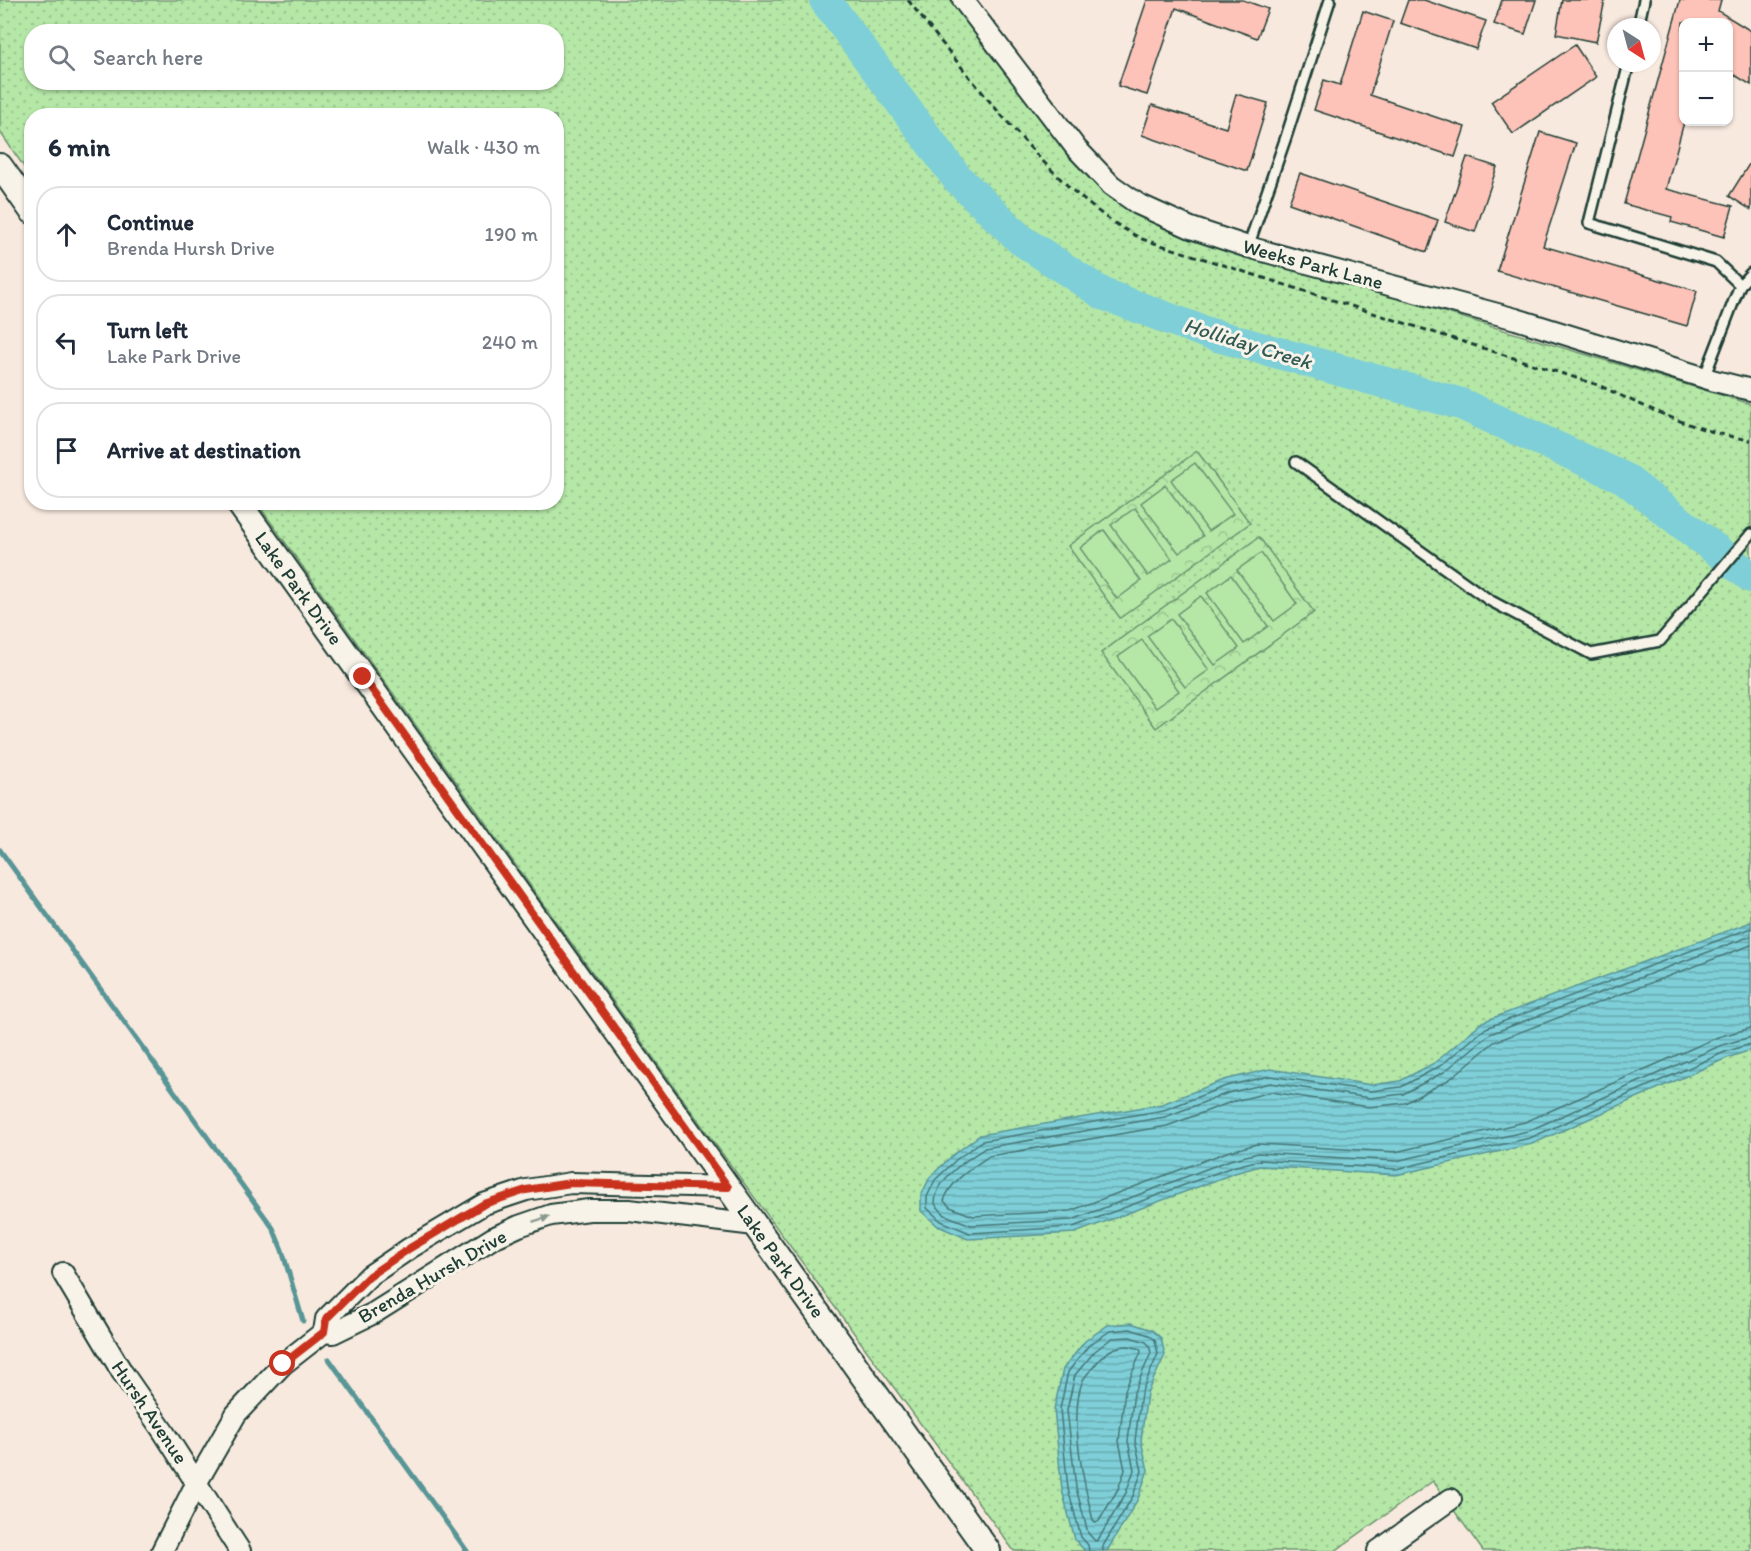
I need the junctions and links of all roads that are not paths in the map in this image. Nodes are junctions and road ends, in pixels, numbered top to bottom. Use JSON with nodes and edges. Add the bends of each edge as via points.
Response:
{"nodes":[{"id":1,"x":963,"y":0,"type":"edge"},
{"id":2,"x":1330,"y":0,"type":"edge"},
{"id":3,"x":1644,"y":0,"type":"edge"},
{"id":4,"x":1640,"y":18,"type":"edge"},
{"id":5,"x":1627,"y":72,"type":"edge"},
{"id":6,"x":0,"y":166,"type":"edge"},
{"id":7,"x":24,"y":200,"type":"edge"},
{"id":8,"x":1248,"y":247,"type":"junction"},
{"id":9,"x":1751,"y":273,"type":"edge"},
{"id":10,"x":1740,"y":285,"type":"junction"},
{"id":11,"x":1704,"y":378,"type":"junction"},
{"id":12,"x":1751,"y":390,"type":"edge"},
{"id":13,"x":1296,"y":462,"type":"dead end"},
{"id":14,"x":244,"y":510,"type":"edge"},
{"id":15,"x":1751,"y":534,"type":"edge"},
{"id":16,"x":728,"y":1187,"type":"junction"},
{"id":17,"x":755,"y":1225,"type":"junction"},
{"id":18,"x":63,"y":1273,"type":"dead end"},
{"id":19,"x":324,"y":1332,"type":"junction"},
{"id":20,"x":197,"y":1482,"type":"junction"},
{"id":21,"x":1450,"y":1499,"type":"dead end"},
{"id":22,"x":162,"y":1551,"type":"edge"},
{"id":23,"x":240,"y":1551,"type":"edge"},
{"id":24,"x":988,"y":1551,"type":"edge"},
{"id":25,"x":1378,"y":1551,"type":"edge"}],
"edges":[{"from":1,"to":8,"type":"street","name":"Weeks Park Lane","via":[[1076,148],[1111,185],[1162,216]]},
{"from":2,"to":8,"type":"lane"},
{"from":3,"to":4,"type":"lane"},
{"from":5,"to":10,"type":"lane","via":[[1589,223],[1716,262]]},
{"from":6,"to":7,"type":"street"},
{"from":8,"to":11,"type":"street","name":"Weeks Park Lane","via":[[1516,319]]},
{"from":9,"to":10,"type":"lane"},
{"from":10,"to":11,"type":"lane"},
{"from":11,"to":12,"type":"street","name":"Weeks Park Lane"},
{"from":13,"to":15,"type":"lane","via":[[1489,600],[1591,654],[1660,641]]},
{"from":14,"to":16,"type":"street","name":"Lake Park Drive"},
{"from":16,"to":17,"type":"street","name":"Lake Park Drive"},
{"from":16,"to":19,"type":"street","name":"Brenda Hursh Drive","via":[[571,1183],[526,1190],[484,1204],[369,1276],[326,1319]]},
{"from":19,"to":17,"type":"street","name":"Brenda Hursh Drive","one_way":true,"via":[[333,1333],[374,1313],[493,1238],[551,1215],[629,1210]]},
{"from":17,"to":24,"type":"street","name":"Lake Park Drive"},
{"from":18,"to":20,"type":"street","name":"Hursh Avenue","via":[[122,1372]]},
{"from":19,"to":20,"type":"street","name":"Brenda Hursh Drive","via":[[283,1364],[236,1414]]},
{"from":20,"to":22,"type":"street","name":"Brenda Hursh Drive"},
{"from":20,"to":23,"type":"street","name":"Hursh Avenue"},
{"from":21,"to":25,"type":"street"}]}
